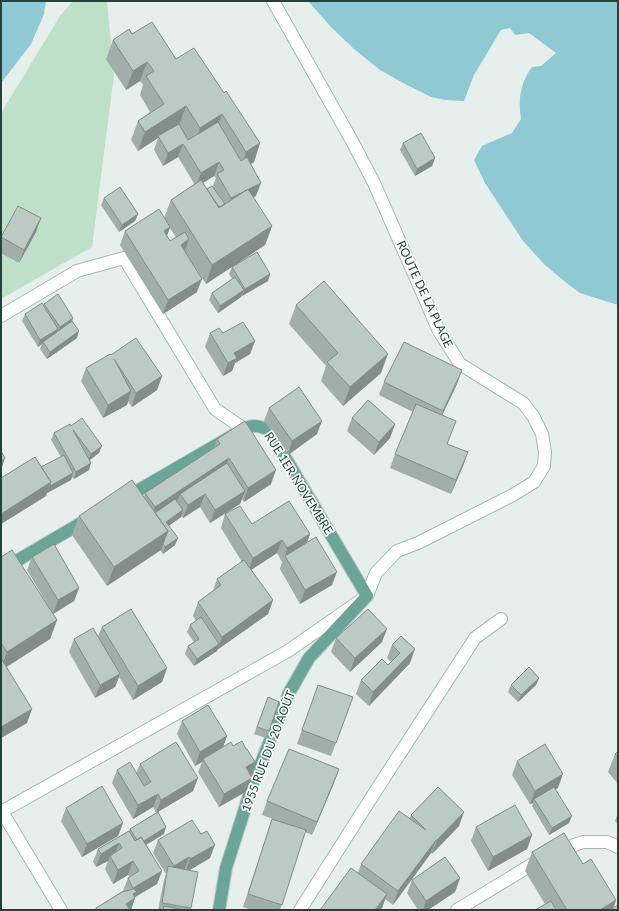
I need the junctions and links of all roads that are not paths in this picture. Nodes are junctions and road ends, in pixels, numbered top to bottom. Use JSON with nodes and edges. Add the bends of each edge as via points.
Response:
{"nodes":[{"id":1,"x":273,"y":1,"type":"edge"},
{"id":2,"x":1,"y":316,"type":"edge"},
{"id":3,"x":244,"y":429,"type":"junction"},
{"id":4,"x":116,"y":503,"type":"edge"},
{"id":5,"x":95,"y":515,"type":"edge"},
{"id":6,"x":1,"y":570,"type":"edge"},
{"id":7,"x":367,"y":596,"type":"junction"},
{"id":8,"x":501,"y":619,"type":"dead end"},
{"id":9,"x":1,"y":811,"type":"edge"},
{"id":10,"x":618,"y":847,"type":"edge"},
{"id":11,"x":61,"y":910,"type":"edge"},
{"id":12,"x":219,"y":910,"type":"edge"},
{"id":13,"x":300,"y":910,"type":"edge"},
{"id":14,"x":457,"y":910,"type":"edge"}],
"edges":[{"from":1,"to":7,"type":"street","name":"ROUTE DE LA PLAGE","via":[[374,183],[436,325],[460,364],[523,403],[542,434],[545,452],[544,466],[534,482],[418,543],[396,551],[376,573]]},
{"from":2,"to":3,"type":"street","via":[[77,271],[124,258],[215,409]]},
{"from":3,"to":4,"type":"main road","name":"RUE 1ER NOVEMBRE"},
{"from":3,"to":7,"type":"main road","name":"RUE 1ER NOVEMBRE","via":[[259,426],[269,430]]},
{"from":5,"to":6,"type":"main road"},
{"from":7,"to":9,"type":"street","via":[[288,651]]},
{"from":7,"to":12,"type":"main road","name":"1955 RUE DU 20 AOÛT","via":[[309,658],[289,693],[253,782],[226,868]]},
{"from":8,"to":13,"type":"street","via":[[475,638]]},
{"from":9,"to":11,"type":"street"},
{"from":10,"to":14,"type":"street","via":[[607,842],[583,842],[560,849]]}]}
